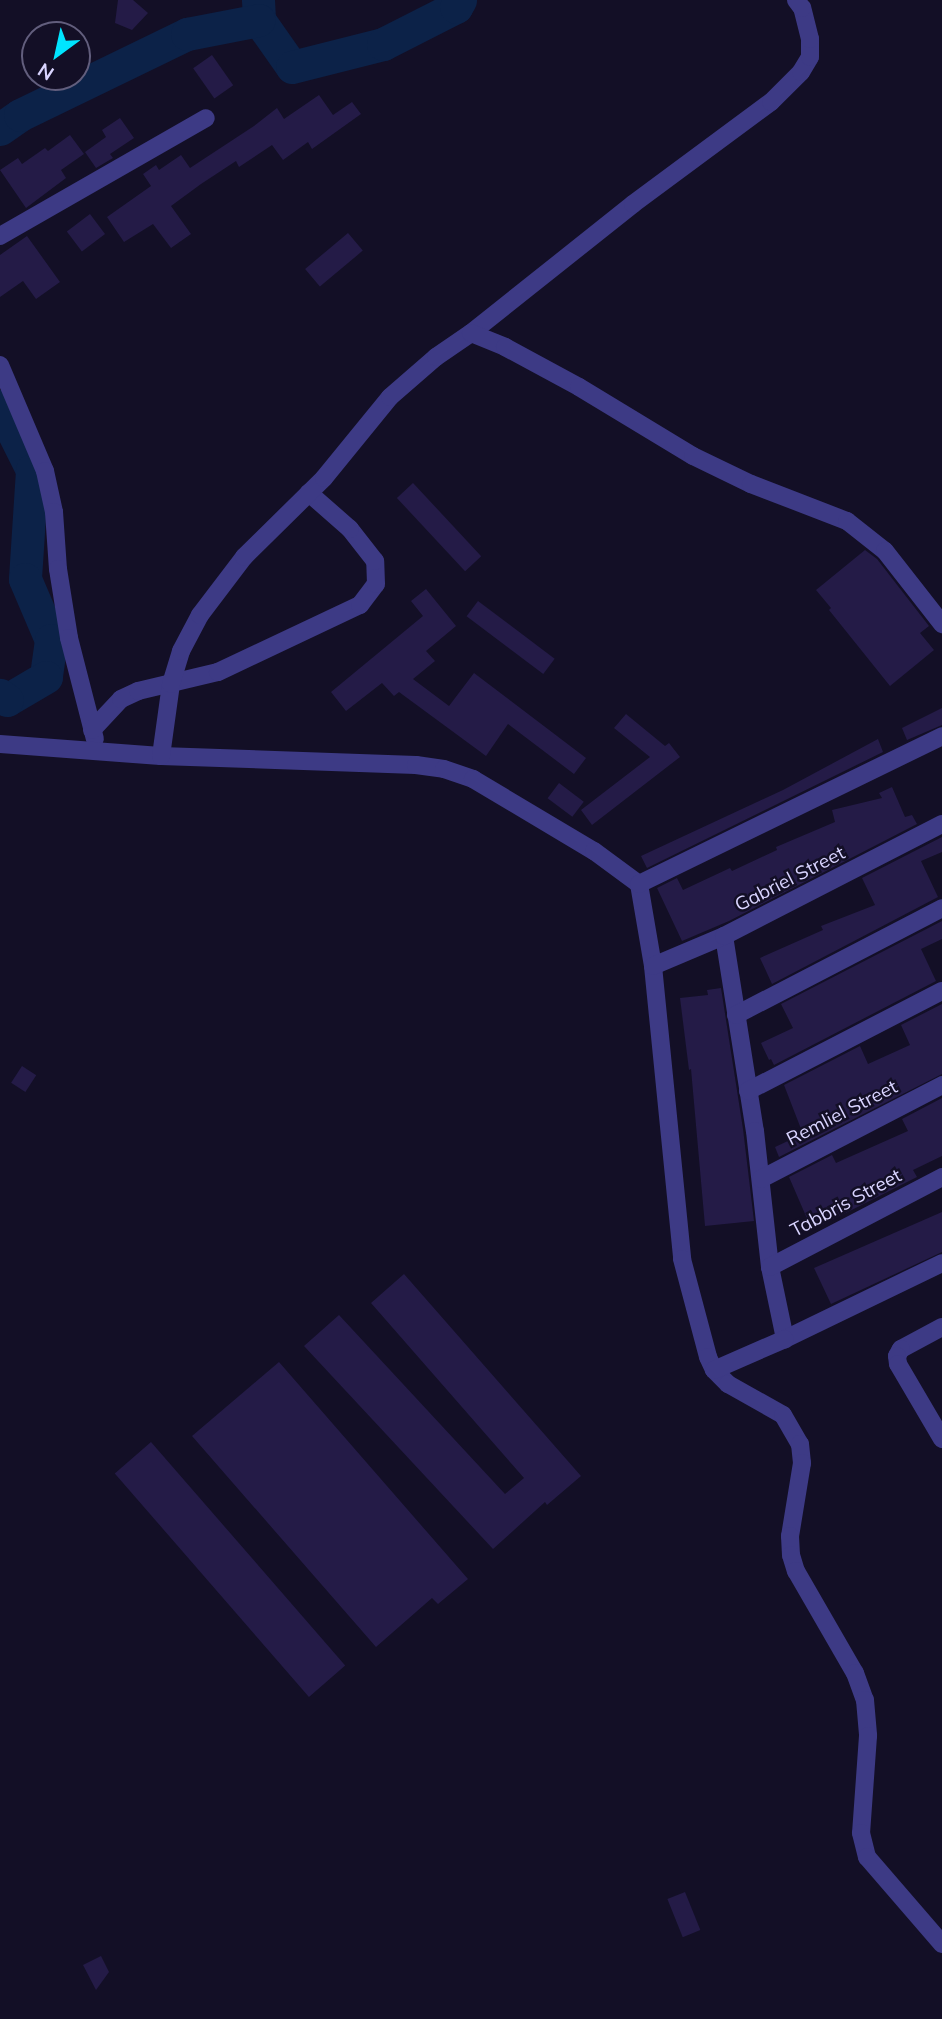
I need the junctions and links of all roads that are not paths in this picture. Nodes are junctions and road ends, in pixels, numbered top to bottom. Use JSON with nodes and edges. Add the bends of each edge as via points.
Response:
{"nodes":[{"id":1,"x":796,"y":0,"type":"edge"},
{"id":2,"x":206,"y":118,"type":"dead end"},
{"id":3,"x":0,"y":236,"type":"edge"},
{"id":4,"x":471,"y":333,"type":"junction"},
{"id":5,"x":0,"y":365,"type":"edge"},
{"id":6,"x":309,"y":493,"type":"junction"},
{"id":7,"x":942,"y":624,"type":"edge"},
{"id":8,"x":171,"y":684,"type":"junction"},
{"id":9,"x":92,"y":730,"type":"junction"},
{"id":10,"x":942,"y":736,"type":"edge"},
{"id":11,"x":0,"y":744,"type":"edge"},
{"id":12,"x":101,"y":752,"type":"junction"},
{"id":13,"x":161,"y":756,"type":"junction"},
{"id":14,"x":942,"y":824,"type":"edge"},
{"id":15,"x":639,"y":884,"type":"junction"},
{"id":16,"x":942,"y":908,"type":"edge"},
{"id":17,"x":724,"y":936,"type":"junction"},
{"id":18,"x":653,"y":966,"type":"junction"},
{"id":19,"x":942,"y":991,"type":"edge"},
{"id":20,"x":736,"y":1015,"type":"junction"},
{"id":21,"x":942,"y":1085,"type":"edge"},
{"id":22,"x":748,"y":1091,"type":"junction"},
{"id":23,"x":942,"y":1177,"type":"edge"},
{"id":24,"x":761,"y":1179,"type":"junction"},
{"id":25,"x":942,"y":1263,"type":"edge"},
{"id":26,"x":770,"y":1267,"type":"junction"},
{"id":27,"x":942,"y":1327,"type":"edge"},
{"id":28,"x":785,"y":1339,"type":"junction"},
{"id":29,"x":713,"y":1370,"type":"junction"},
{"id":30,"x":940,"y":1430,"type":"edge"},
{"id":31,"x":942,"y":1944,"type":"edge"}],
"edges":[{"from":1,"to":4,"type":"street","via":[[810,39],[810,57],[801,72],[771,102]]},
{"from":2,"to":3,"type":"street"},
{"from":4,"to":6,"type":"street","via":[[390,397]]},
{"from":4,"to":7,"type":"street","via":[[530,360],[716,467],[846,522],[885,551]]},
{"from":5,"to":9,"type":"street","via":[[45,471],[69,638]]},
{"from":6,"to":8,"type":"street","via":[[244,557],[201,615],[181,651]]},
{"from":6,"to":8,"type":"street","via":[[350,529],[375,561],[376,584],[360,605],[328,622],[218,672]]},
{"from":8,"to":9,"type":"street","via":[[121,699]]},
{"from":8,"to":13,"type":"street"},
{"from":9,"to":12,"type":"street"},
{"from":10,"to":15,"type":"street"},
{"from":11,"to":12,"type":"street"},
{"from":12,"to":13,"type":"street"},
{"from":13,"to":15,"type":"street","via":[[444,769],[473,779],[594,851]]},
{"from":14,"to":17,"type":"street","name":"Gabriel Street"},
{"from":15,"to":18,"type":"street"},
{"from":16,"to":20,"type":"street"},
{"from":17,"to":18,"type":"street","name":"Gabriel Street"},
{"from":17,"to":20,"type":"street"},
{"from":18,"to":29,"type":"street","via":[[682,1259]]},
{"from":19,"to":22,"type":"street"},
{"from":20,"to":22,"type":"street"},
{"from":21,"to":24,"type":"street","name":"Remliel Street"},
{"from":22,"to":24,"type":"street"},
{"from":23,"to":26,"type":"street","name":"Tabbris Street"},
{"from":24,"to":26,"type":"street"},
{"from":25,"to":28,"type":"street"},
{"from":26,"to":28,"type":"street"},
{"from":27,"to":30,"type":"street","via":[[901,1349],[897,1356]]},
{"from":28,"to":29,"type":"street"},
{"from":29,"to":31,"type":"street","via":[[728,1384],[783,1415],[800,1444],[802,1463],[791,1555],[865,1700],[868,1736],[861,1833],[867,1857]]}]}
